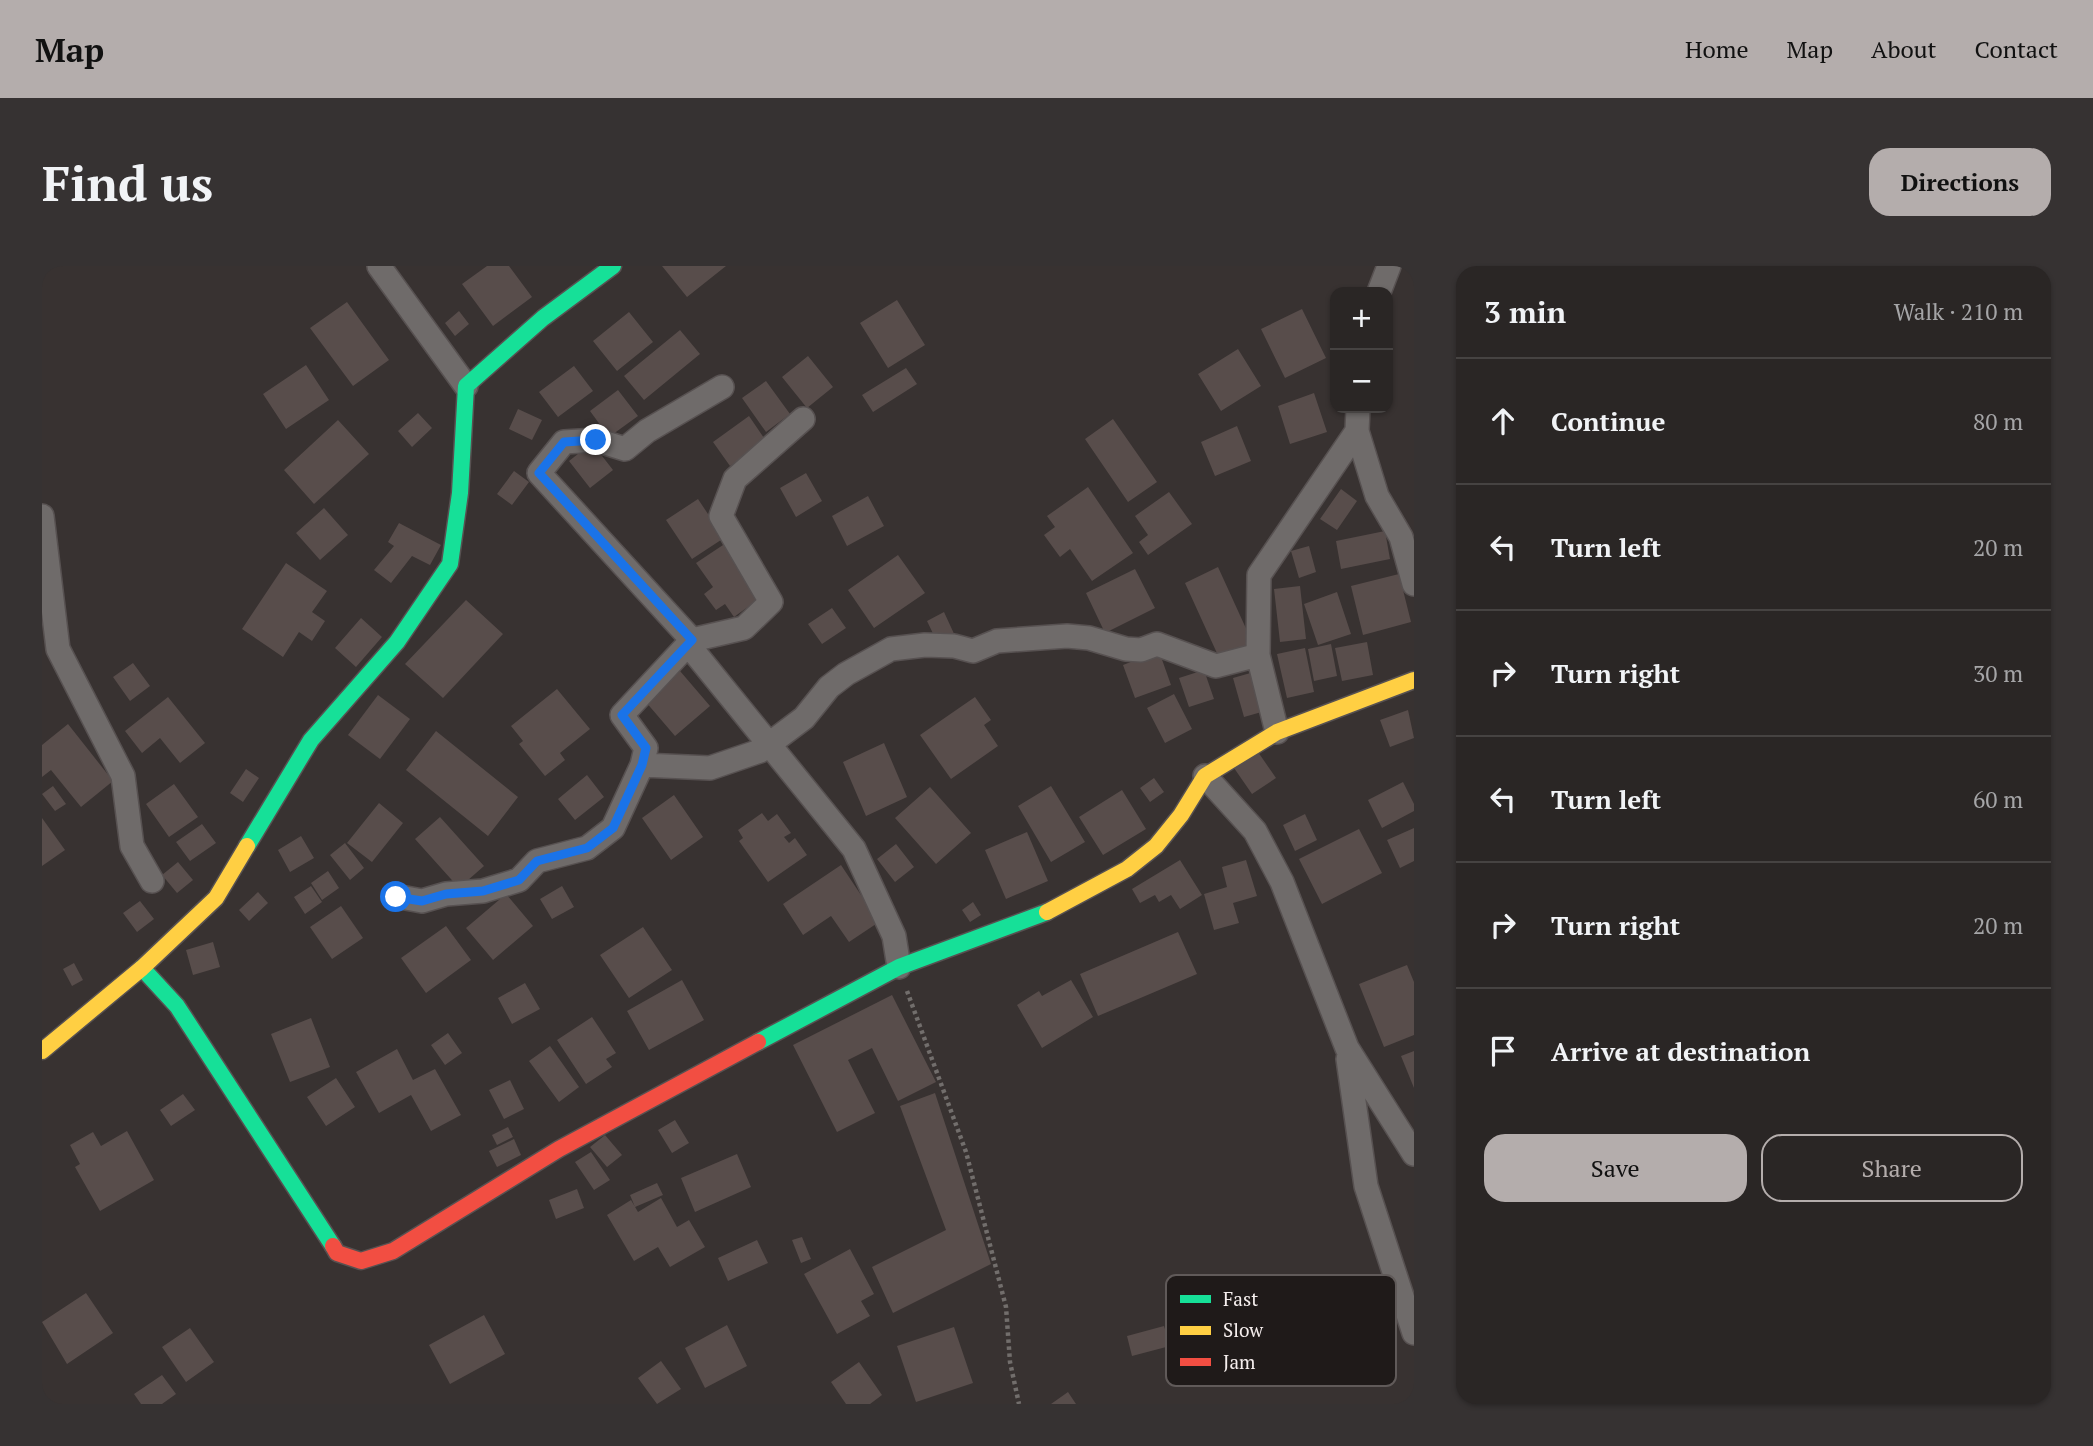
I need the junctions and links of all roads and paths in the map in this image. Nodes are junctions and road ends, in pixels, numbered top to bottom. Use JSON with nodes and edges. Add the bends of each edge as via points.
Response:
{"nodes":[{"id":1,"x":379,"y":266,"type":"edge"},
{"id":2,"x":613,"y":266,"type":"edge"},
{"id":3,"x":1389,"y":266,"type":"edge"},
{"id":4,"x":1381,"y":287,"type":"edge"},
{"id":5,"x":466,"y":386,"type":"junction"},
{"id":6,"x":722,"y":387,"type":"dead end"},
{"id":7,"x":1358,"y":413,"type":"edge"},
{"id":8,"x":803,"y":419,"type":"dead end"},
{"id":9,"x":1357,"y":431,"type":"junction"},
{"id":10,"x":42,"y":516,"type":"edge"},
{"id":11,"x":1414,"y":584,"type":"edge"},
{"id":12,"x":692,"y":640,"type":"junction"},
{"id":13,"x":1258,"y":655,"type":"junction"},
{"id":14,"x":1414,"y":680,"type":"edge"},
{"id":15,"x":1277,"y":732,"type":"junction"},
{"id":16,"x":767,"y":746,"type":"junction"},
{"id":17,"x":642,"y":765,"type":"junction"},
{"id":18,"x":1205,"y":776,"type":"junction"},
{"id":19,"x":152,"y":881,"type":"dead end"},
{"id":20,"x":396,"y":897,"type":"dead end"},
{"id":21,"x":899,"y":967,"type":"junction"},
{"id":22,"x":142,"y":968,"type":"junction"},
{"id":23,"x":1347,"y":1048,"type":"junction"},
{"id":24,"x":42,"y":1051,"type":"edge"},
{"id":25,"x":1414,"y":1154,"type":"edge"},
{"id":26,"x":1395,"y":1275,"type":"edge"},
{"id":27,"x":1396,"y":1278,"type":"edge"},
{"id":28,"x":1414,"y":1333,"type":"edge"},
{"id":29,"x":1019,"y":1404,"type":"edge"}],
"edges":[{"from":1,"to":5,"type":"street"},
{"from":2,"to":5,"type":"street","via":[[542,318]]},
{"from":3,"to":4,"type":"street"},
{"from":5,"to":22,"type":"street","via":[[460,492],[450,564],[397,642],[311,740],[216,898]]},
{"from":6,"to":12,"type":"street","via":[[625,449],[596,440],[564,442],[539,473]]},
{"from":7,"to":9,"type":"street"},
{"from":8,"to":12,"type":"street","via":[[735,479],[722,516],[771,602],[744,628]]},
{"from":9,"to":11,"type":"street","via":[[1377,496],[1401,537]]},
{"from":9,"to":13,"type":"street","via":[[1259,575]]},
{"from":10,"to":19,"type":"street","via":[[58,649],[123,776],[132,846]]},
{"from":12,"to":16,"type":"street","via":[[695,653]]},
{"from":12,"to":17,"type":"street","via":[[622,715],[646,748]]},
{"from":13,"to":15,"type":"street"},
{"from":13,"to":16,"type":"street","via":[[1216,666],[1157,644],[1142,650],[1126,649],[1067,636],[997,642],[973,651],[925,645],[891,649],[837,680],[804,718]]},
{"from":14,"to":15,"type":"street"},
{"from":15,"to":18,"type":"street"},
{"from":16,"to":17,"type":"street","via":[[710,768]]},
{"from":16,"to":21,"type":"street","via":[[854,849],[894,936]]},
{"from":17,"to":20,"type":"street","via":[[613,828],[587,848],[537,861],[519,880],[483,891],[422,901]]},
{"from":18,"to":21,"type":"street","via":[[1156,846],[1127,869],[1036,918]]},
{"from":18,"to":23,"type":"street","via":[[1255,831],[1282,882]]},
{"from":21,"to":22,"type":"street","via":[[559,1149],[393,1251],[361,1261],[337,1252],[177,1006]]},
{"from":21,"to":29,"type":"path","via":[[966,1152],[1006,1307]]},
{"from":22,"to":24,"type":"street"},
{"from":23,"to":25,"type":"street"},
{"from":23,"to":26,"type":"street","via":[[1366,1186]]},
{"from":27,"to":28,"type":"street"}]}
